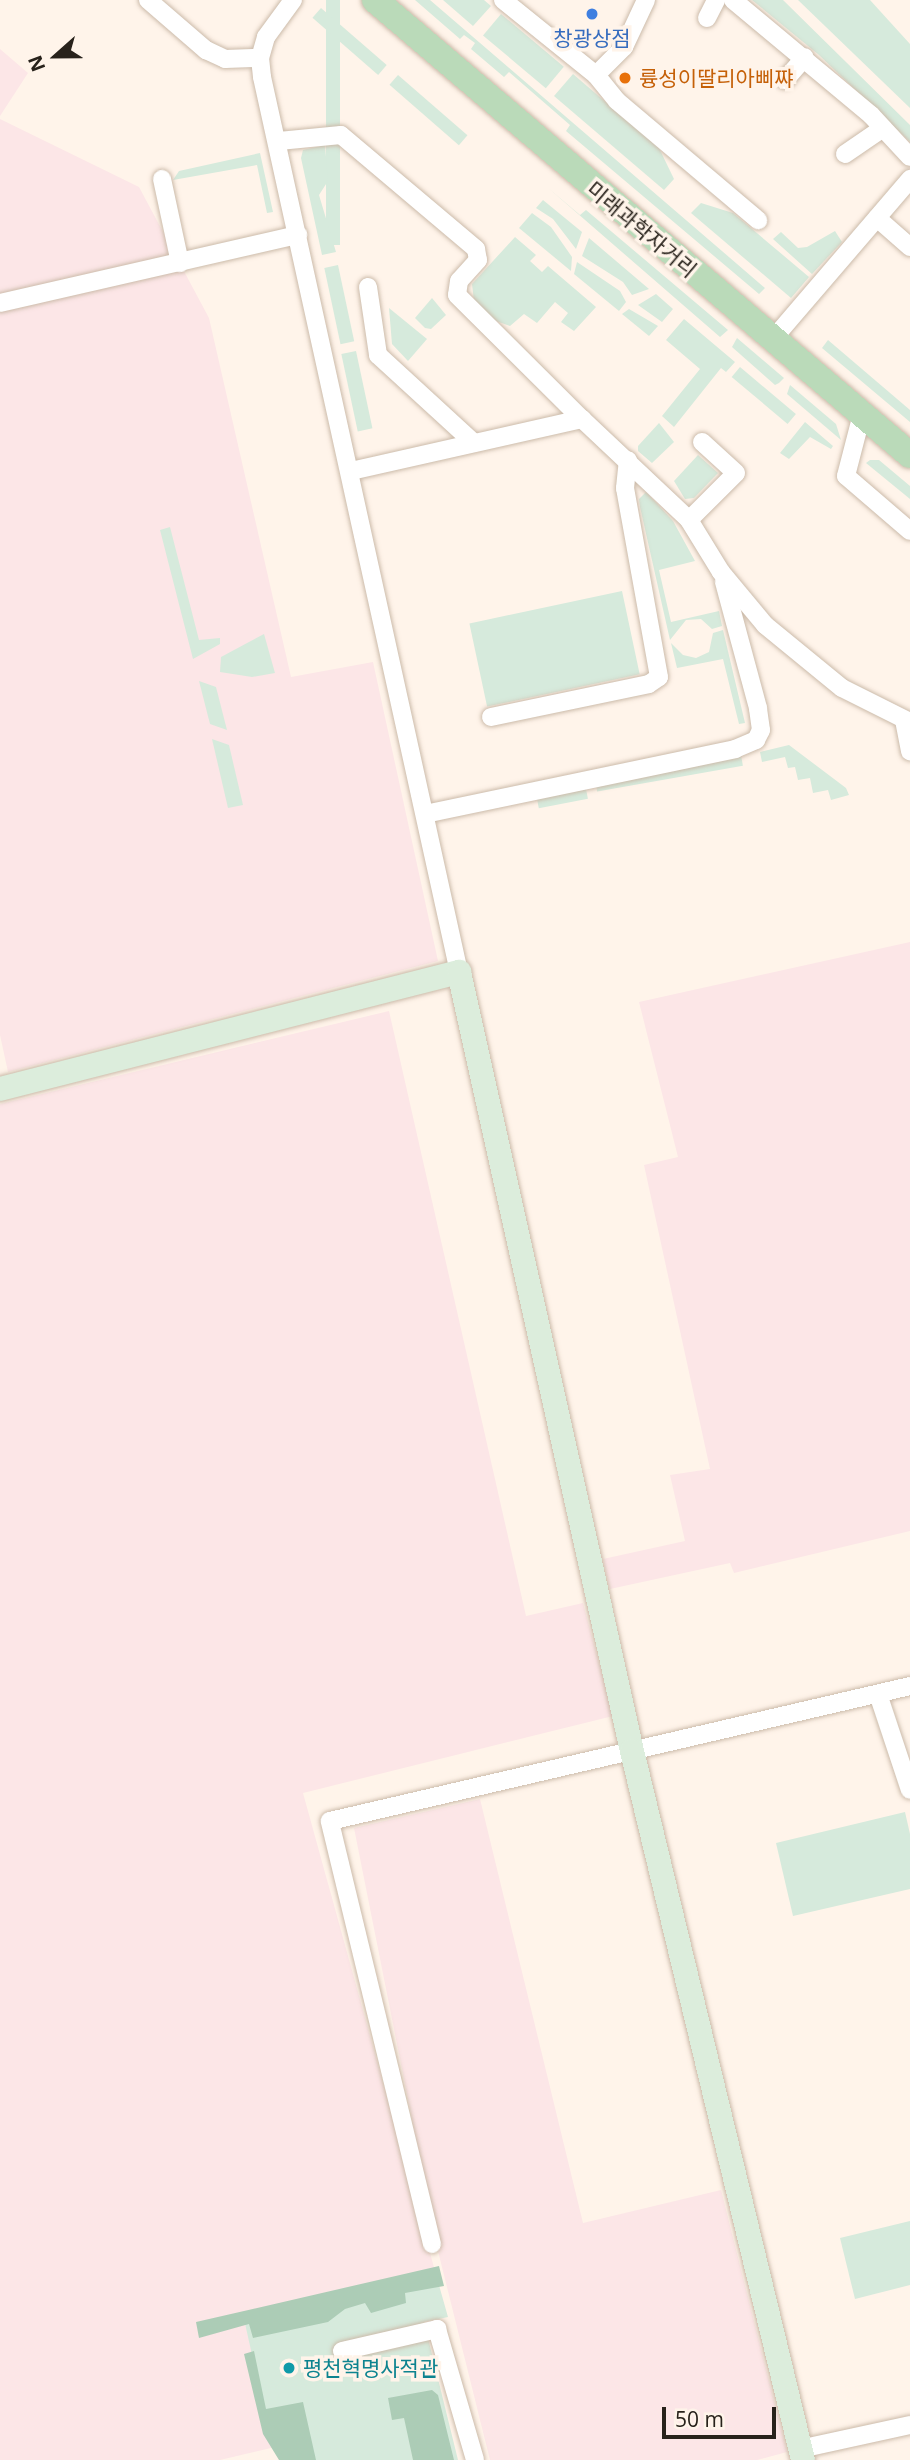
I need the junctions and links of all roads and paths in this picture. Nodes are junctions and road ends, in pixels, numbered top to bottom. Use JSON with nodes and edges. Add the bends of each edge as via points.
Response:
{"nodes":[{"id":1,"x":148,"y":0,"type":"edge"},
{"id":2,"x":293,"y":0,"type":"edge"},
{"id":3,"x":375,"y":0,"type":"edge"},
{"id":4,"x":503,"y":0,"type":"edge"},
{"id":5,"x":646,"y":0,"type":"edge"},
{"id":6,"x":716,"y":0,"type":"edge"},
{"id":7,"x":733,"y":0,"type":"edge"},
{"id":8,"x":707,"y":18,"type":"dead end"},
{"id":9,"x":804,"y":57,"type":"junction"},
{"id":10,"x":260,"y":58,"type":"junction"},
{"id":11,"x":596,"y":75,"type":"junction"},
{"id":12,"x":785,"y":80,"type":"dead end"},
{"id":13,"x":883,"y":128,"type":"junction"},
{"id":14,"x":279,"y":141,"type":"junction"},
{"id":15,"x":845,"y":154,"type":"dead end"},
{"id":16,"x":910,"y":157,"type":"edge"},
{"id":17,"x":162,"y":179,"type":"dead end"},
{"id":18,"x":910,"y":179,"type":"edge"},
{"id":19,"x":877,"y":218,"type":"junction"},
{"id":20,"x":758,"y":220,"type":"dead end"},
{"id":21,"x":298,"y":234,"type":"junction"},
{"id":22,"x":910,"y":247,"type":"edge"},
{"id":23,"x":180,"y":263,"type":"junction"},
{"id":24,"x":368,"y":287,"type":"dead end"},
{"id":25,"x":0,"y":303,"type":"edge"},
{"id":26,"x":773,"y":340,"type":"junction"},
{"id":27,"x":862,"y":414,"type":"junction"},
{"id":28,"x":582,"y":419,"type":"junction"},
{"id":29,"x":702,"y":442,"type":"dead end"},
{"id":30,"x":474,"y":443,"type":"junction"},
{"id":31,"x":910,"y":455,"type":"edge"},
{"id":32,"x":628,"y":460,"type":"junction"},
{"id":33,"x":351,"y":471,"type":"junction"},
{"id":34,"x":689,"y":520,"type":"junction"},
{"id":35,"x":910,"y":531,"type":"edge"},
{"id":36,"x":721,"y":572,"type":"junction"},
{"id":37,"x":491,"y":717,"type":"dead end"},
{"id":38,"x":907,"y":721,"type":"edge"},
{"id":39,"x":910,"y":751,"type":"edge"},
{"id":40,"x":425,"y":814,"type":"junction"},
{"id":41,"x":459,"y":972,"type":"junction"},
{"id":42,"x":1,"y":1084,"type":"edge"},
{"id":43,"x":910,"y":1686,"type":"edge"},
{"id":44,"x":878,"y":1693,"type":"junction"},
{"id":45,"x":632,"y":1751,"type":"junction"},
{"id":46,"x":910,"y":1790,"type":"edge"},
{"id":47,"x":432,"y":2244,"type":"dead end"},
{"id":48,"x":342,"y":2351,"type":"dead end"},
{"id":49,"x":910,"y":2425,"type":"edge"},
{"id":50,"x":802,"y":2455,"type":"edge"},
{"id":51,"x":475,"y":2460,"type":"edge"}],
"edges":[{"from":1,"to":10,"type":"street","via":[[206,50],[225,59]]},
{"from":2,"to":10,"type":"street","via":[[266,37]]},
{"from":3,"to":26,"type":"main road","name":"미래과학자거리"},
{"from":4,"to":11,"type":"street"},
{"from":5,"to":11,"type":"street","via":[[624,47]]},
{"from":6,"to":8,"type":"street"},
{"from":7,"to":9,"type":"street"},
{"from":9,"to":12,"type":"street"},
{"from":9,"to":13,"type":"street"},
{"from":10,"to":14,"type":"street"},
{"from":11,"to":20,"type":"street","via":[[617,101]]},
{"from":13,"to":15,"type":"street"},
{"from":13,"to":16,"type":"street"},
{"from":14,"to":21,"type":"street"},
{"from":14,"to":28,"type":"street","via":[[341,135],[476,249],[478,260],[459,281],[457,295]]},
{"from":17,"to":23,"type":"street"},
{"from":18,"to":19,"type":"street"},
{"from":19,"to":22,"type":"street"},
{"from":19,"to":26,"type":"street"},
{"from":21,"to":23,"type":"street"},
{"from":21,"to":33,"type":"street"},
{"from":23,"to":25,"type":"street"},
{"from":24,"to":30,"type":"street","via":[[378,355]]},
{"from":26,"to":27,"type":"main road","name":"미래과학자거리"},
{"from":27,"to":31,"type":"main road","name":"미래과학자거리"},
{"from":27,"to":35,"type":"street","via":[[846,476]]},
{"from":28,"to":30,"type":"street"},
{"from":28,"to":32,"type":"street"},
{"from":29,"to":34,"type":"street","via":[[736,473]]},
{"from":30,"to":33,"type":"street"},
{"from":32,"to":34,"type":"street"},
{"from":32,"to":37,"type":"street","via":[[625,488],[659,677],[649,684]]},
{"from":33,"to":40,"type":"street"},
{"from":34,"to":36,"type":"street"},
{"from":36,"to":38,"type":"street","via":[[765,625],[842,688]]},
{"from":36,"to":40,"type":"street","via":[[758,708],[761,730],[756,740],[735,749]]},
{"from":38,"to":39,"type":"street"},
{"from":40,"to":41,"type":"street"},
{"from":41,"to":42,"type":"street"},
{"from":41,"to":45,"type":"street"},
{"from":43,"to":44,"type":"street"},
{"from":44,"to":45,"type":"street"},
{"from":44,"to":46,"type":"street"},
{"from":45,"to":47,"type":"street","via":[[330,1821]]},
{"from":45,"to":50,"type":"street"},
{"from":48,"to":51,"type":"street","via":[[437,2329]]},
{"from":49,"to":50,"type":"street"}]}
